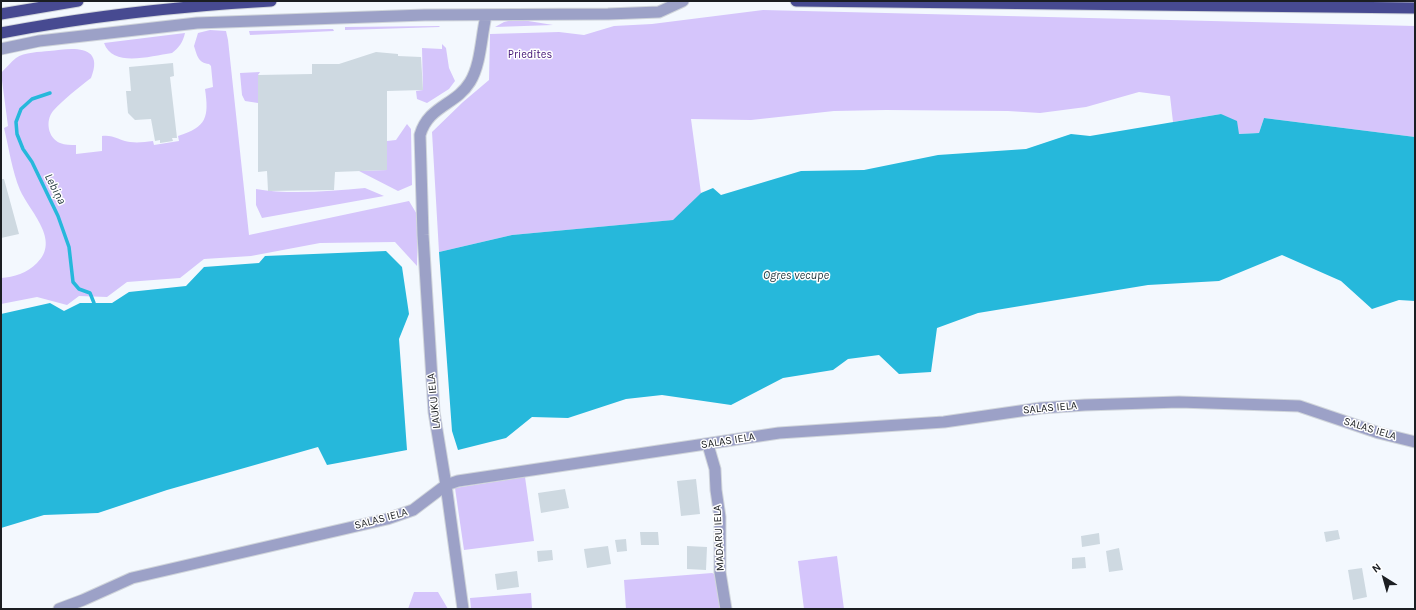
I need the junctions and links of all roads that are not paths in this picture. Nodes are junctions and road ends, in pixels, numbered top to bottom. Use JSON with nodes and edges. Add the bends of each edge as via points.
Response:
{"nodes":[{"id":1,"x":78,"y":1,"type":"edge"},
{"id":2,"x":272,"y":1,"type":"edge"},
{"id":3,"x":683,"y":1,"type":"edge"},
{"id":4,"x":796,"y":1,"type":"edge"},
{"id":5,"x":1229,"y":4,"type":"edge"},
{"id":6,"x":1415,"y":8,"type":"edge"},
{"id":7,"x":1,"y":14,"type":"edge"},
{"id":8,"x":486,"y":16,"type":"junction"},
{"id":9,"x":1,"y":33,"type":"edge"},
{"id":10,"x":1,"y":49,"type":"edge"},
{"id":11,"x":1415,"y":442,"type":"edge"},
{"id":12,"x":708,"y":445,"type":"junction"},
{"id":13,"x":446,"y":485,"type":"junction"},
{"id":14,"x":59,"y":609,"type":"edge"},
{"id":15,"x":463,"y":609,"type":"edge"},
{"id":16,"x":726,"y":609,"type":"edge"}],
"edges":[{"from":1,"to":7,"type":"highway"},
{"from":2,"to":9,"type":"highway","via":[[129,13]]},
{"from":3,"to":8,"type":"street","via":[[659,12]]},
{"from":4,"to":5,"type":"highway"},
{"from":5,"to":6,"type":"highway"},
{"from":8,"to":10,"type":"street","via":[[417,15],[197,23]]},
{"from":8,"to":13,"type":"street","name":"LAUKU IELA","via":[[476,68],[470,82],[459,95],[438,108],[423,125],[420,135],[434,412]]},
{"from":11,"to":12,"type":"street","name":"SALAS IELA","via":[[1379,433],[1299,406],[1179,402],[1041,408],[944,422],[779,433]]},
{"from":12,"to":13,"type":"street","name":"SALAS IELA","via":[[600,459]]},
{"from":12,"to":16,"type":"street","name":"MADARU IELA","via":[[715,469],[720,517],[720,572]]},
{"from":13,"to":14,"type":"street","name":"SALAS IELA","via":[[413,510],[387,519],[132,578]]},
{"from":13,"to":15,"type":"street","name":"LAUKU IELA"}]}
